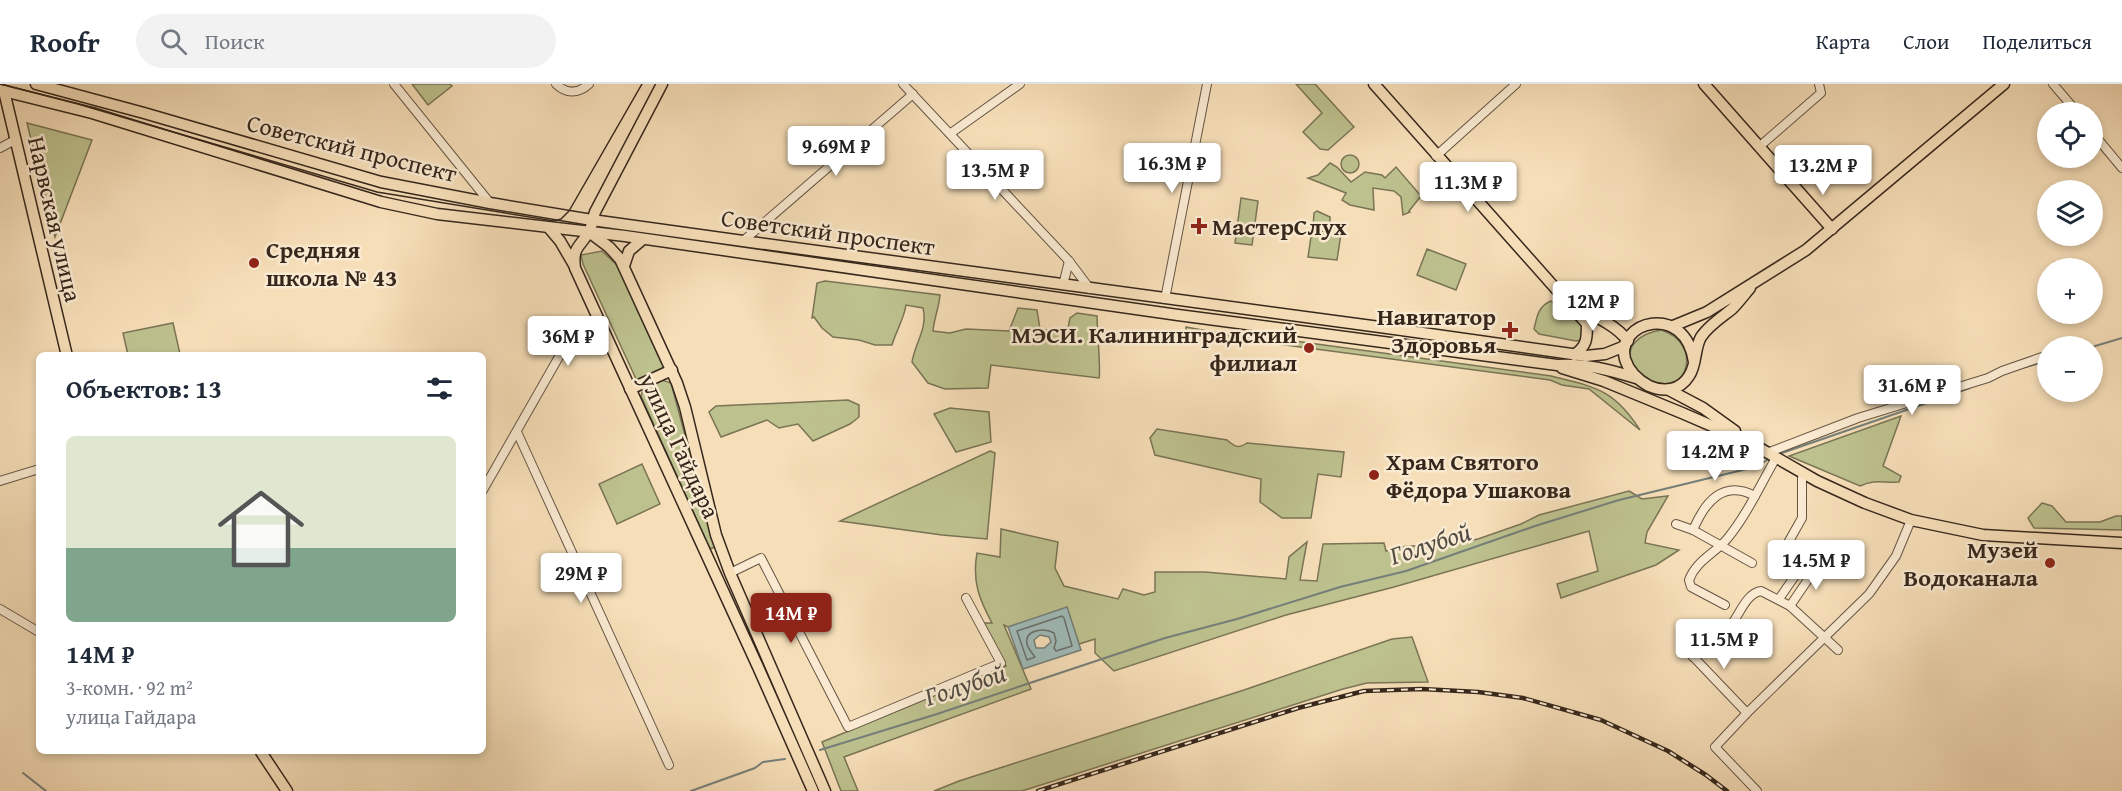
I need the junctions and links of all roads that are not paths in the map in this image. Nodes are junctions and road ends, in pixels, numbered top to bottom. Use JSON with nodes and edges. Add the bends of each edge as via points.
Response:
{"nodes":[{"id":1,"x":36,"y":84,"type":"edge"},
{"id":2,"x":394,"y":84,"type":"edge"},
{"id":3,"x":556,"y":84,"type":"edge"},
{"id":4,"x":589,"y":84,"type":"edge"},
{"id":5,"x":662,"y":84,"type":"edge"},
{"id":6,"x":903,"y":84,"type":"edge"},
{"id":7,"x":1020,"y":84,"type":"edge"},
{"id":8,"x":1207,"y":84,"type":"edge"},
{"id":9,"x":1374,"y":84,"type":"edge"},
{"id":10,"x":1516,"y":84,"type":"edge"},
{"id":11,"x":1704,"y":84,"type":"edge"},
{"id":12,"x":1820,"y":84,"type":"edge"},
{"id":13,"x":2004,"y":84,"type":"edge"},
{"id":14,"x":2053,"y":84,"type":"edge"},
{"id":15,"x":2,"y":88,"type":"edge"},
{"id":16,"x":913,"y":94,"type":"junction"},
{"id":17,"x":2068,"y":102,"type":"edge"},
{"id":18,"x":951,"y":134,"type":"junction"},
{"id":19,"x":15,"y":140,"type":"junction"},
{"id":20,"x":2103,"y":145,"type":"edge"},
{"id":21,"x":1760,"y":146,"type":"junction"},
{"id":22,"x":0,"y":148,"type":"edge"},
{"id":23,"x":1436,"y":156,"type":"junction"},
{"id":24,"x":2122,"y":168,"type":"edge"},
{"id":25,"x":490,"y":203,"type":"junction"},
{"id":26,"x":592,"y":220,"type":"junction"},
{"id":27,"x":549,"y":228,"type":"junction"},
{"id":28,"x":1832,"y":229,"type":"junction"},
{"id":29,"x":588,"y":232,"type":"junction"},
{"id":30,"x":643,"y":239,"type":"junction"},
{"id":31,"x":743,"y":241,"type":"junction"},
{"id":32,"x":1069,"y":261,"type":"junction"},
{"id":33,"x":624,"y":266,"type":"junction"},
{"id":34,"x":575,"y":268,"type":"junction"},
{"id":35,"x":1754,"y":284,"type":"junction"},
{"id":36,"x":1063,"y":285,"type":"junction"},
{"id":37,"x":1090,"y":289,"type":"junction"},
{"id":38,"x":1165,"y":299,"type":"junction"},
{"id":39,"x":1572,"y":305,"type":"junction"},
{"id":40,"x":601,"y":325,"type":"junction"},
{"id":41,"x":1673,"y":326,"type":"junction"},
{"id":42,"x":1626,"y":344,"type":"junction"},
{"id":43,"x":66,"y":352,"type":"edge"},
{"id":44,"x":1574,"y":355,"type":"junction"},
{"id":45,"x":2037,"y":359,"type":"edge"},
{"id":46,"x":1694,"y":362,"type":"junction"},
{"id":47,"x":1557,"y":365,"type":"junction"},
{"id":48,"x":672,"y":370,"type":"junction"},
{"id":49,"x":1636,"y":378,"type":"junction"},
{"id":50,"x":630,"y":389,"type":"junction"},
{"id":51,"x":1669,"y":390,"type":"junction"},
{"id":52,"x":517,"y":432,"type":"junction"},
{"id":53,"x":1749,"y":442,"type":"junction"},
{"id":54,"x":1774,"y":456,"type":"junction"},
{"id":55,"x":36,"y":470,"type":"edge"},
{"id":56,"x":1803,"y":476,"type":"junction"},
{"id":57,"x":0,"y":481,"type":"edge"},
{"id":58,"x":486,"y":484,"type":"edge"},
{"id":59,"x":1755,"y":496,"type":"junction"},
{"id":60,"x":1911,"y":520,"type":"junction"},
{"id":61,"x":1676,"y":524,"type":"dead end"},
{"id":62,"x":1693,"y":530,"type":"junction"},
{"id":63,"x":2122,"y":543,"type":"edge"},
{"id":64,"x":1720,"y":545,"type":"junction"},
{"id":65,"x":1810,"y":554,"type":"dead end"},
{"id":66,"x":1780,"y":557,"type":"dead end"},
{"id":67,"x":1820,"y":562,"type":"dead end"},
{"id":68,"x":1752,"y":563,"type":"dead end"},
{"id":69,"x":730,"y":573,"type":"junction"},
{"id":70,"x":966,"y":598,"type":"dead end"},
{"id":71,"x":1779,"y":599,"type":"junction"},
{"id":72,"x":1725,"y":605,"type":"dead end"},
{"id":73,"x":1790,"y":606,"type":"junction"},
{"id":74,"x":0,"y":609,"type":"edge"},
{"id":75,"x":36,"y":630,"type":"edge"},
{"id":76,"x":1825,"y":638,"type":"junction"},
{"id":77,"x":1682,"y":645,"type":"dead end"},
{"id":78,"x":1838,"y":650,"type":"dead end"},
{"id":79,"x":1694,"y":657,"type":"junction"},
{"id":80,"x":1747,"y":713,"type":"junction"},
{"id":81,"x":266,"y":754,"type":"edge"},
{"id":82,"x":669,"y":765,"type":"dead end"},
{"id":83,"x":288,"y":791,"type":"edge"},
{"id":84,"x":813,"y":791,"type":"edge"},
{"id":85,"x":825,"y":791,"type":"edge"},
{"id":86,"x":1757,"y":791,"type":"edge"}],
"edges":[{"from":1,"to":25,"type":"main road","name":"Советский проспект","via":[[381,182]]},
{"from":2,"to":25,"type":"street"},
{"from":3,"to":4,"type":"street","via":[[575,92]]},
{"from":5,"to":26,"type":"main road"},
{"from":6,"to":16,"type":"street"},
{"from":7,"to":18,"type":"street"},
{"from":8,"to":38,"type":"street"},
{"from":9,"to":23,"type":"main road"},
{"from":10,"to":23,"type":"street"},
{"from":11,"to":21,"type":"main road"},
{"from":12,"to":21,"type":"street","via":[[1821,93]]},
{"from":13,"to":28,"type":"main road"},
{"from":14,"to":17,"type":"street"},
{"from":15,"to":19,"type":"main road","name":"Нарвская улица"},
{"from":15,"to":27,"type":"main road","name":"Советский проспект","via":[[381,202],[436,214]]},
{"from":16,"to":18,"type":"street"},
{"from":16,"to":31,"type":"street"},
{"from":18,"to":32,"type":"street"},
{"from":19,"to":22,"type":"street"},
{"from":19,"to":43,"type":"main road","name":"Нарвская улица"},
{"from":20,"to":24,"type":"street"},
{"from":21,"to":28,"type":"main road"},
{"from":23,"to":39,"type":"main road"},
{"from":25,"to":26,"type":"main road","name":"Советский проспект"},
{"from":26,"to":29,"type":"main road"},
{"from":26,"to":31,"type":"main road","name":"Советский проспект"},
{"from":27,"to":29,"type":"main road","name":"Советский проспект"},
{"from":27,"to":34,"type":"main road","name":"улица Гайдара"},
{"from":28,"to":35,"type":"main road"},
{"from":29,"to":30,"type":"main road","name":"Советский проспект"},
{"from":29,"to":33,"type":"main road","name":"улица Гайдара","via":[[614,252]]},
{"from":29,"to":34,"type":"main road","via":[[574,253]]},
{"from":30,"to":33,"type":"main road","via":[[629,251]]},
{"from":30,"to":47,"type":"main road","name":"Советский проспект"},
{"from":31,"to":36,"type":"main road","name":"Советский проспект"},
{"from":32,"to":36,"type":"street"},
{"from":32,"to":37,"type":"street"},
{"from":33,"to":48,"type":"main road","name":"улица Гайдара"},
{"from":34,"to":40,"type":"main road","name":"улица Гайдара"},
{"from":35,"to":41,"type":"main road","via":[[1707,312]]},
{"from":35,"to":46,"type":"main road","via":[[1702,335]]},
{"from":36,"to":37,"type":"main road","name":"Советский проспект"},
{"from":37,"to":38,"type":"main road","name":"Советский проспект"},
{"from":38,"to":44,"type":"main road","name":"Советский проспект"},
{"from":39,"to":42,"type":"main road","via":[[1610,324],[1621,332]]},
{"from":39,"to":44,"type":"main road","via":[[1587,324],[1588,340]]},
{"from":40,"to":50,"type":"main road","name":"улица Гайдара"},
{"from":40,"to":52,"type":"street","via":[[587,321],[577,325]]},
{"from":41,"to":42,"type":"main road","via":[[1646,324]]},
{"from":41,"to":46,"type":"main road","via":[[1688,344]]},
{"from":42,"to":44,"type":"main road","name":"Советский проспект","via":[[1598,355]]},
{"from":42,"to":49,"type":"main road","via":[[1624,358]]},
{"from":45,"to":54,"type":"street","via":[[1858,418]]},
{"from":46,"to":51,"type":"main road","via":[[1690,376]]},
{"from":47,"to":49,"type":"main road","name":"Советский проспект","via":[[1575,364]]},
{"from":47,"to":53,"type":"main road","name":"Советский проспект"},
{"from":48,"to":50,"type":"main road"},
{"from":48,"to":69,"type":"main road","name":"улица Гайдара","via":[[685,407],[713,525]]},
{"from":49,"to":51,"type":"main road"},
{"from":50,"to":84,"type":"main road","name":"улица Гайдара"},
{"from":51,"to":53,"type":"main road","name":"Советский проспект"},
{"from":52,"to":58,"type":"street"},
{"from":52,"to":82,"type":"street"},
{"from":53,"to":54,"type":"main road","name":"Советский проспект"},
{"from":54,"to":56,"type":"main road","name":"Советский проспект"},
{"from":54,"to":59,"type":"street"},
{"from":55,"to":57,"type":"street"},
{"from":56,"to":60,"type":"main road","name":"Советский проспект"},
{"from":56,"to":66,"type":"street","via":[[1802,518]]},
{"from":59,"to":62,"type":"street","via":[[1738,489],[1717,496],[1702,509]]},
{"from":59,"to":64,"type":"street"},
{"from":60,"to":63,"type":"main road","name":"Советский проспект","via":[[1983,536]]},
{"from":60,"to":76,"type":"street","via":[[1896,556],[1869,594]]},
{"from":61,"to":62,"type":"street"},
{"from":62,"to":64,"type":"street"},
{"from":64,"to":68,"type":"street"},
{"from":64,"to":72,"type":"street","via":[[1697,564],[1689,580],[1691,587]]},
{"from":65,"to":71,"type":"street"},
{"from":67,"to":73,"type":"street"},
{"from":69,"to":70,"type":"street","via":[[761,558],[848,727],[1001,663]]},
{"from":69,"to":85,"type":"main road","name":"улица Гайдара"},
{"from":71,"to":73,"type":"street"},
{"from":71,"to":79,"type":"street","via":[[1756,592],[1732,624]]},
{"from":73,"to":76,"type":"street"},
{"from":74,"to":75,"type":"street"},
{"from":76,"to":78,"type":"street"},
{"from":76,"to":80,"type":"street"},
{"from":77,"to":79,"type":"street"},
{"from":79,"to":80,"type":"street"},
{"from":80,"to":86,"type":"street","via":[[1715,747]]},
{"from":81,"to":83,"type":"main road"}]}
